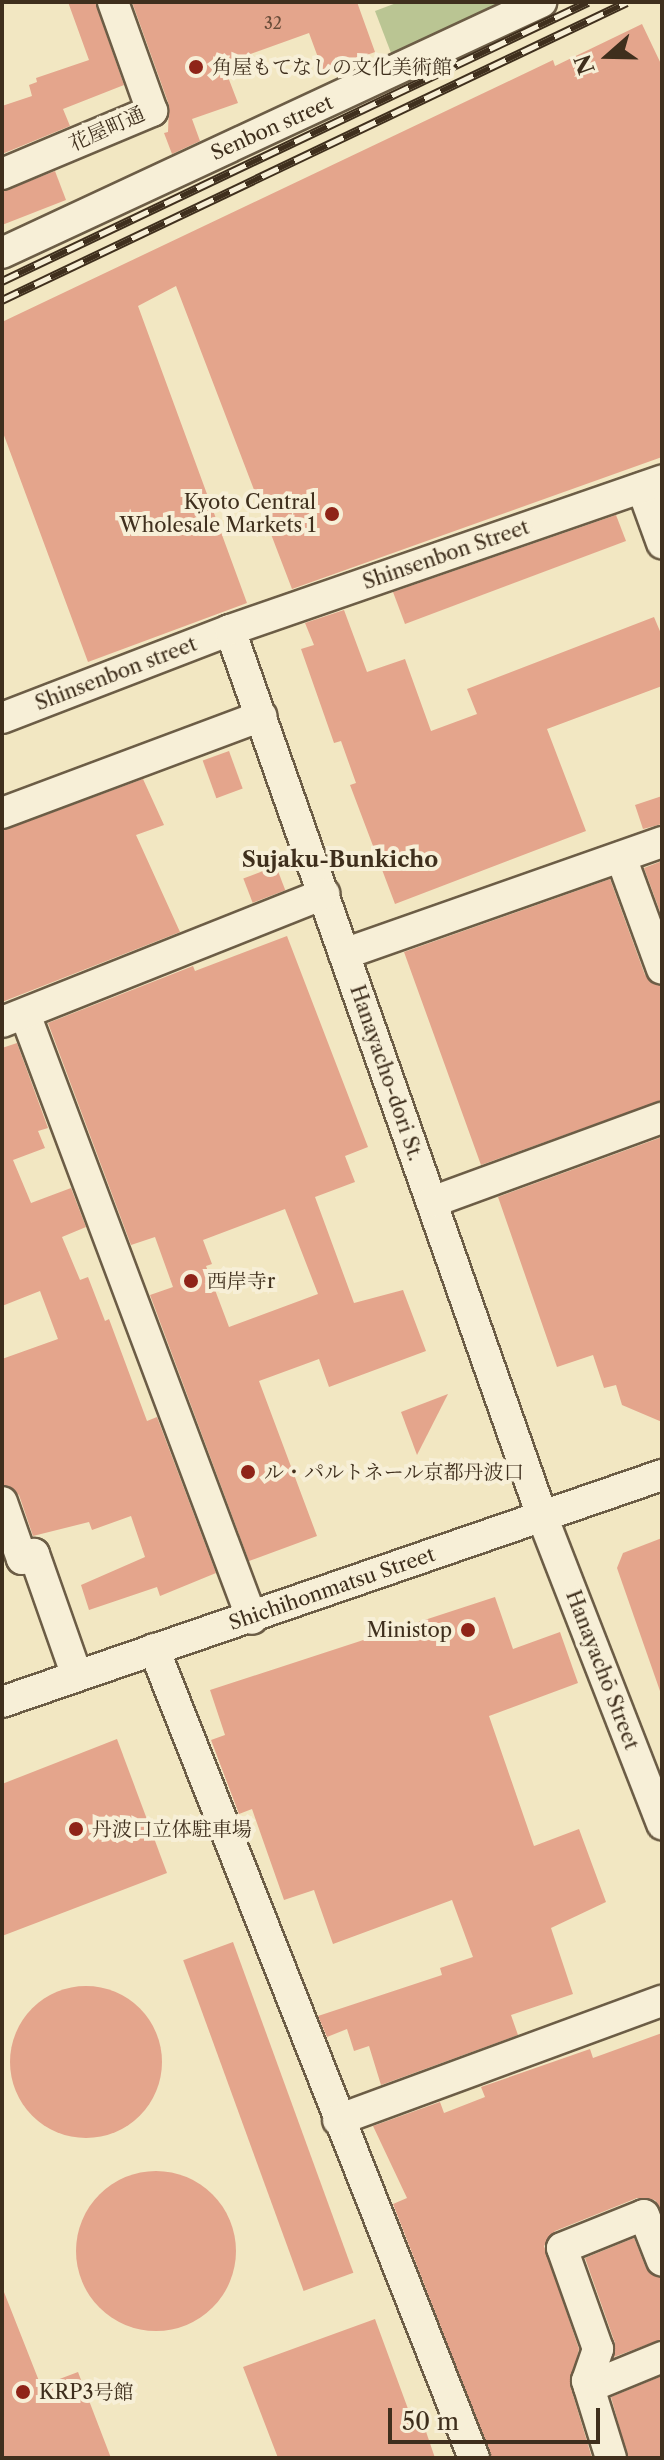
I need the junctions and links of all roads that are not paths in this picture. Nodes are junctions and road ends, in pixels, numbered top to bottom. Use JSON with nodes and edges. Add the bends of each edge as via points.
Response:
{"nodes":[{"id":1,"x":113,"y":2,"type":"edge"},
{"id":2,"x":541,"y":2,"type":"edge"},
{"id":3,"x":2,"y":174,"type":"edge"},
{"id":4,"x":2,"y":253,"type":"edge"},
{"id":5,"x":652,"y":484,"type":"edge"},
{"id":6,"x":662,"y":543,"type":"edge"},
{"id":7,"x":230,"y":630,"type":"junction"},
{"id":8,"x":261,"y":716,"type":"junction"},
{"id":9,"x":2,"y":718,"type":"edge"},
{"id":10,"x":2,"y":813,"type":"edge"},
{"id":11,"x":662,"y":842,"type":"edge"},
{"id":12,"x":621,"y":857,"type":"junction"},
{"id":13,"x":324,"y":894,"type":"junction"},
{"id":14,"x":344,"y":954,"type":"junction"},
{"id":15,"x":662,"y":969,"type":"edge"},
{"id":16,"x":13,"y":1018,"type":"edge"},
{"id":17,"x":662,"y":1118,"type":"edge"},
{"id":18,"x":432,"y":1202,"type":"junction"},
{"id":19,"x":662,"y":1475,"type":"edge"},
{"id":20,"x":2,"y":1502,"type":"edge"},
{"id":21,"x":542,"y":1516,"type":"junction"},
{"id":22,"x":252,"y":1619,"type":"junction"},
{"id":23,"x":154,"y":1649,"type":"junction"},
{"id":24,"x":77,"y":1676,"type":"junction"},
{"id":25,"x":2,"y":1702,"type":"edge"},
{"id":26,"x":662,"y":1824,"type":"edge"},
{"id":27,"x":662,"y":2001,"type":"edge"},
{"id":28,"x":338,"y":2120,"type":"junction"},
{"id":29,"x":662,"y":2261,"type":"edge"},
{"id":30,"x":662,"y":2357,"type":"edge"},
{"id":31,"x":589,"y":2387,"type":"junction"},
{"id":32,"x":474,"y":2458,"type":"edge"},
{"id":33,"x":611,"y":2458,"type":"edge"}],
"edges":[{"from":1,"to":3,"type":"street","name":"花屋町通","via":[[152,111]]},
{"from":2,"to":4,"type":"street","name":"Senbon street"},
{"from":5,"to":6,"type":"street"},
{"from":5,"to":7,"type":"street","name":"Shinsenbon Street"},
{"from":7,"to":8,"type":"street","name":"Hanayacho-dori St."},
{"from":7,"to":9,"type":"street","name":"Shinsenbon street"},
{"from":8,"to":10,"type":"street"},
{"from":8,"to":13,"type":"street","name":"Hanayacho-dori St."},
{"from":11,"to":12,"type":"street"},
{"from":12,"to":14,"type":"street"},
{"from":12,"to":15,"type":"street"},
{"from":13,"to":14,"type":"street","name":"Hanayacho-dori St."},
{"from":13,"to":16,"type":"street"},
{"from":14,"to":18,"type":"street","name":"Hanayacho-dori St."},
{"from":16,"to":22,"type":"street"},
{"from":17,"to":18,"type":"street"},
{"from":18,"to":21,"type":"street","name":"Hanayacho-dori St."},
{"from":19,"to":21,"type":"street","name":"Shichihonmatsu Street"},
{"from":20,"to":24,"type":"street","via":[[22,1559],[34,1554]]},
{"from":21,"to":22,"type":"street","name":"Shichihonmatsu Street"},
{"from":21,"to":26,"type":"street","name":"Hanayachō Street"},
{"from":22,"to":23,"type":"street","name":"Shichihonmatsu Street"},
{"from":23,"to":24,"type":"street","name":"Shichihonmatsu Street"},
{"from":23,"to":28,"type":"street"},
{"from":24,"to":25,"type":"street","name":"Shichihonmatsu Street"},
{"from":27,"to":28,"type":"street"},
{"from":28,"to":32,"type":"street"},
{"from":29,"to":31,"type":"street","via":[[644,2215],[562,2248],[598,2349]]},
{"from":30,"to":31,"type":"street"},
{"from":31,"to":33,"type":"street"}]}
